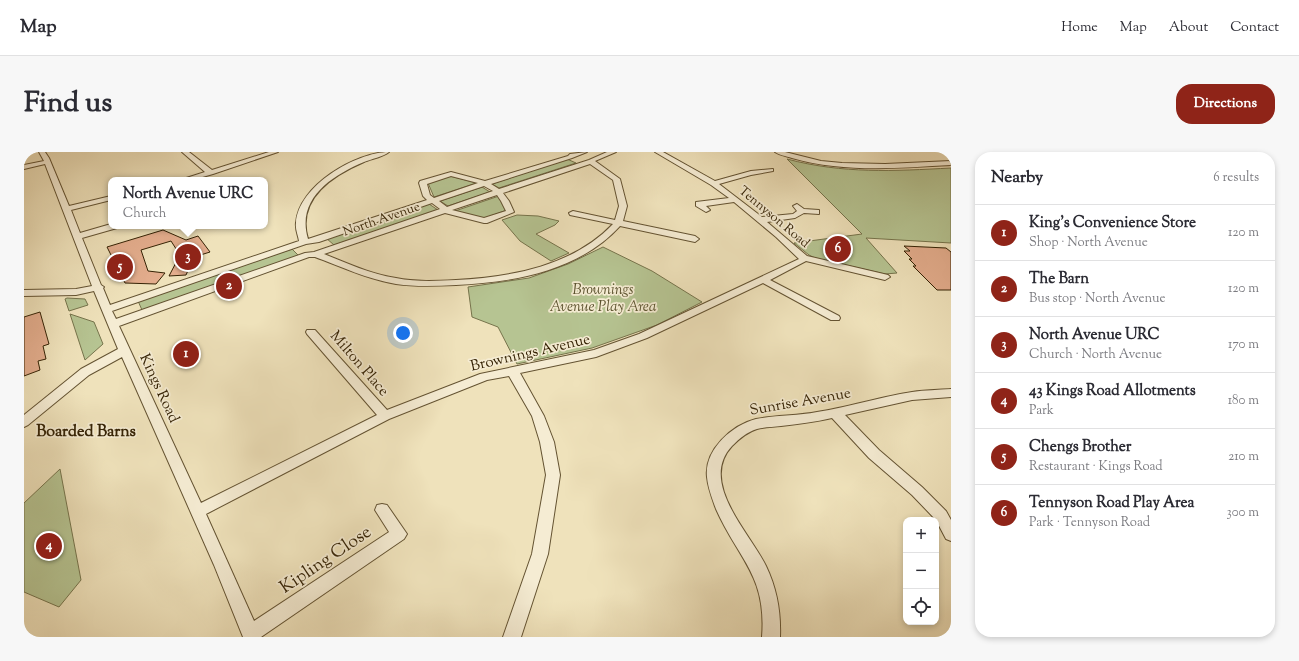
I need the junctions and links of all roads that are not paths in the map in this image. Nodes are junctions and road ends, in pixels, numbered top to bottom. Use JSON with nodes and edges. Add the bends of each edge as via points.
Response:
{"nodes":[{"id":1,"x":42,"y":152,"type":"edge"},
{"id":2,"x":185,"y":152,"type":"edge"},
{"id":3,"x":275,"y":152,"type":"edge"},
{"id":4,"x":386,"y":152,"type":"edge"},
{"id":5,"x":613,"y":152,"type":"edge"},
{"id":6,"x":658,"y":152,"type":"edge"},
{"id":7,"x":778,"y":152,"type":"edge"},
{"id":8,"x":576,"y":153,"type":"edge"},
{"id":9,"x":796,"y":154,"type":"edge"},
{"id":10,"x":589,"y":161,"type":"junction"},
{"id":11,"x":47,"y":162,"type":"junction"},
{"id":12,"x":951,"y":164,"type":"edge"},
{"id":13,"x":24,"y":167,"type":"edge"},
{"id":14,"x":771,"y":170,"type":"dead end"},
{"id":15,"x":211,"y":173,"type":"junction"},
{"id":16,"x":196,"y":177,"type":"edge"},
{"id":17,"x":714,"y":183,"type":"junction"},
{"id":18,"x":484,"y":184,"type":"junction"},
{"id":19,"x":498,"y":192,"type":"junction"},
{"id":20,"x":692,"y":197,"type":"dead end"},
{"id":21,"x":108,"y":199,"type":"edge"},
{"id":22,"x":736,"y":200,"type":"junction"},
{"id":23,"x":432,"y":201,"type":"junction"},
{"id":24,"x":699,"y":204,"type":"junction"},
{"id":25,"x":67,"y":209,"type":"junction"},
{"id":26,"x":444,"y":210,"type":"junction"},
{"id":27,"x":706,"y":210,"type":"dead end"},
{"id":28,"x":816,"y":212,"type":"dead end"},
{"id":29,"x":573,"y":213,"type":"dead end"},
{"id":30,"x":761,"y":220,"type":"junction"},
{"id":31,"x":618,"y":223,"type":"junction"},
{"id":32,"x":108,"y":228,"type":"edge"},
{"id":33,"x":78,"y":236,"type":"junction"},
{"id":34,"x":695,"y":239,"type":"dead end"},
{"id":35,"x":316,"y":240,"type":"junction"},
{"id":36,"x":302,"y":244,"type":"junction"},
{"id":37,"x":325,"y":250,"type":"junction"},
{"id":38,"x":312,"y":255,"type":"junction"},
{"id":39,"x":804,"y":258,"type":"junction"},
{"id":40,"x":885,"y":277,"type":"dead end"},
{"id":41,"x":764,"y":280,"type":"junction"},
{"id":42,"x":99,"y":287,"type":"junction"},
{"id":43,"x":24,"y":293,"type":"edge"},
{"id":44,"x":107,"y":308,"type":"junction"},
{"id":45,"x":835,"y":318,"type":"dead end"},
{"id":46,"x":113,"y":324,"type":"junction"},
{"id":47,"x":311,"y":332,"type":"dead end"},
{"id":48,"x":124,"y":351,"type":"junction"},
{"id":49,"x":512,"y":370,"type":"junction"},
{"id":50,"x":951,"y":394,"type":"edge"},
{"id":51,"x":835,"y":413,"type":"junction"},
{"id":52,"x":385,"y":416,"type":"junction"},
{"id":53,"x":24,"y":422,"type":"edge"},
{"id":54,"x":382,"y":510,"type":"dead end"},
{"id":55,"x":198,"y":511,"type":"junction"},
{"id":56,"x":951,"y":534,"type":"edge"},
{"id":57,"x":251,"y":635,"type":"edge"},
{"id":58,"x":512,"y":637,"type":"edge"},
{"id":59,"x":771,"y":637,"type":"edge"}],
"edges":[{"from":1,"to":11,"type":"street","name":"Kings Road"},
{"from":2,"to":15,"type":"street"},
{"from":3,"to":15,"type":"street"},
{"from":4,"to":36,"type":"street","via":[[361,160],[331,176],[308,198],[302,210],[300,223]]},
{"from":5,"to":10,"type":"street","name":"North Avenue"},
{"from":6,"to":17,"type":"street","name":"Tennyson Road"},
{"from":7,"to":9,"type":"street"},
{"from":8,"to":10,"type":"street","via":[[590,155]]},
{"from":8,"to":10,"type":"street","via":[[573,160]]},
{"from":8,"to":18,"type":"street","name":"North Avenue"},
{"from":9,"to":12,"type":"street","via":[[833,165],[865,167]]},
{"from":10,"to":19,"type":"street","name":"North Avenue"},
{"from":10,"to":31,"type":"street","via":[[616,179],[623,206]]},
{"from":11,"to":13,"type":"street"},
{"from":11,"to":25,"type":"street","name":"Kings Road"},
{"from":14,"to":17,"type":"street"},
{"from":15,"to":16,"type":"street"},
{"from":17,"to":22,"type":"street","name":"Tennyson Road"},
{"from":18,"to":19,"type":"street","name":"North Avenue"},
{"from":18,"to":23,"type":"street","name":"North Avenue"},
{"from":18,"to":23,"type":"street","name":"North Avenue","via":[[451,174],[423,183],[427,196]]},
{"from":19,"to":26,"type":"street","name":"North Avenue"},
{"from":19,"to":26,"type":"street","name":"North Avenue","via":[[510,212],[484,221]]},
{"from":20,"to":24,"type":"street"},
{"from":21,"to":25,"type":"street"},
{"from":22,"to":24,"type":"street"},
{"from":22,"to":30,"type":"street","name":"Tennyson Road"},
{"from":23,"to":26,"type":"street","name":"North Avenue"},
{"from":23,"to":35,"type":"street","name":"North Avenue"},
{"from":24,"to":27,"type":"street"},
{"from":25,"to":33,"type":"street","name":"Kings Road"},
{"from":26,"to":37,"type":"street","name":"North Avenue"},
{"from":28,"to":30,"type":"street","via":[[799,209],[795,216]]},
{"from":29,"to":31,"type":"street"},
{"from":30,"to":39,"type":"street","name":"Tennyson Road"},
{"from":31,"to":34,"type":"street"},
{"from":31,"to":38,"type":"street","via":[[588,249],[561,262],[527,274],[487,281],[426,284],[396,281],[366,274]]},
{"from":32,"to":33,"type":"street"},
{"from":33,"to":42,"type":"street","name":"Kings Road"},
{"from":35,"to":36,"type":"street","name":"North Avenue"},
{"from":35,"to":37,"type":"street","name":"North Avenue","via":[[325,242]]},
{"from":36,"to":38,"type":"street","via":[[298,252]]},
{"from":36,"to":44,"type":"street","name":"North Avenue"},
{"from":37,"to":38,"type":"street","name":"North Avenue"},
{"from":38,"to":46,"type":"street","name":"North Avenue"},
{"from":39,"to":40,"type":"street","name":"Tennyson Road"},
{"from":39,"to":41,"type":"street","name":"Brownings Avenue"},
{"from":41,"to":45,"type":"street"},
{"from":41,"to":49,"type":"street","name":"Brownings Avenue","via":[[642,336],[596,353]]},
{"from":42,"to":43,"type":"street","via":[[57,294]]},
{"from":42,"to":44,"type":"street","name":"Kings Road"},
{"from":44,"to":46,"type":"street","name":"Kings Road"},
{"from":46,"to":48,"type":"street","name":"Kings Road"},
{"from":47,"to":52,"type":"street","name":"Milton Place"},
{"from":48,"to":53,"type":"street","via":[[85,372]]},
{"from":48,"to":55,"type":"street","name":"Kings Road"},
{"from":49,"to":52,"type":"street","name":"Brownings Avenue","via":[[484,377]]},
{"from":49,"to":58,"type":"street","via":[[538,416],[547,442],[553,475],[540,554]]},
{"from":50,"to":51,"type":"street","name":"Sunrise Avenue","via":[[912,396]]},
{"from":51,"to":56,"type":"street","via":[[874,454],[917,491],[940,516]]},
{"from":51,"to":59,"type":"street","name":"Sunrise Avenue","via":[[749,426],[734,435],[714,461],[712,477],[717,495],[761,571],[769,598]]},
{"from":52,"to":55,"type":"street","name":"Brownings Avenue"},
{"from":54,"to":57,"type":"street","name":"Kipling Close","via":[[399,534]]},
{"from":55,"to":57,"type":"street","name":"Kings Road"}]}
